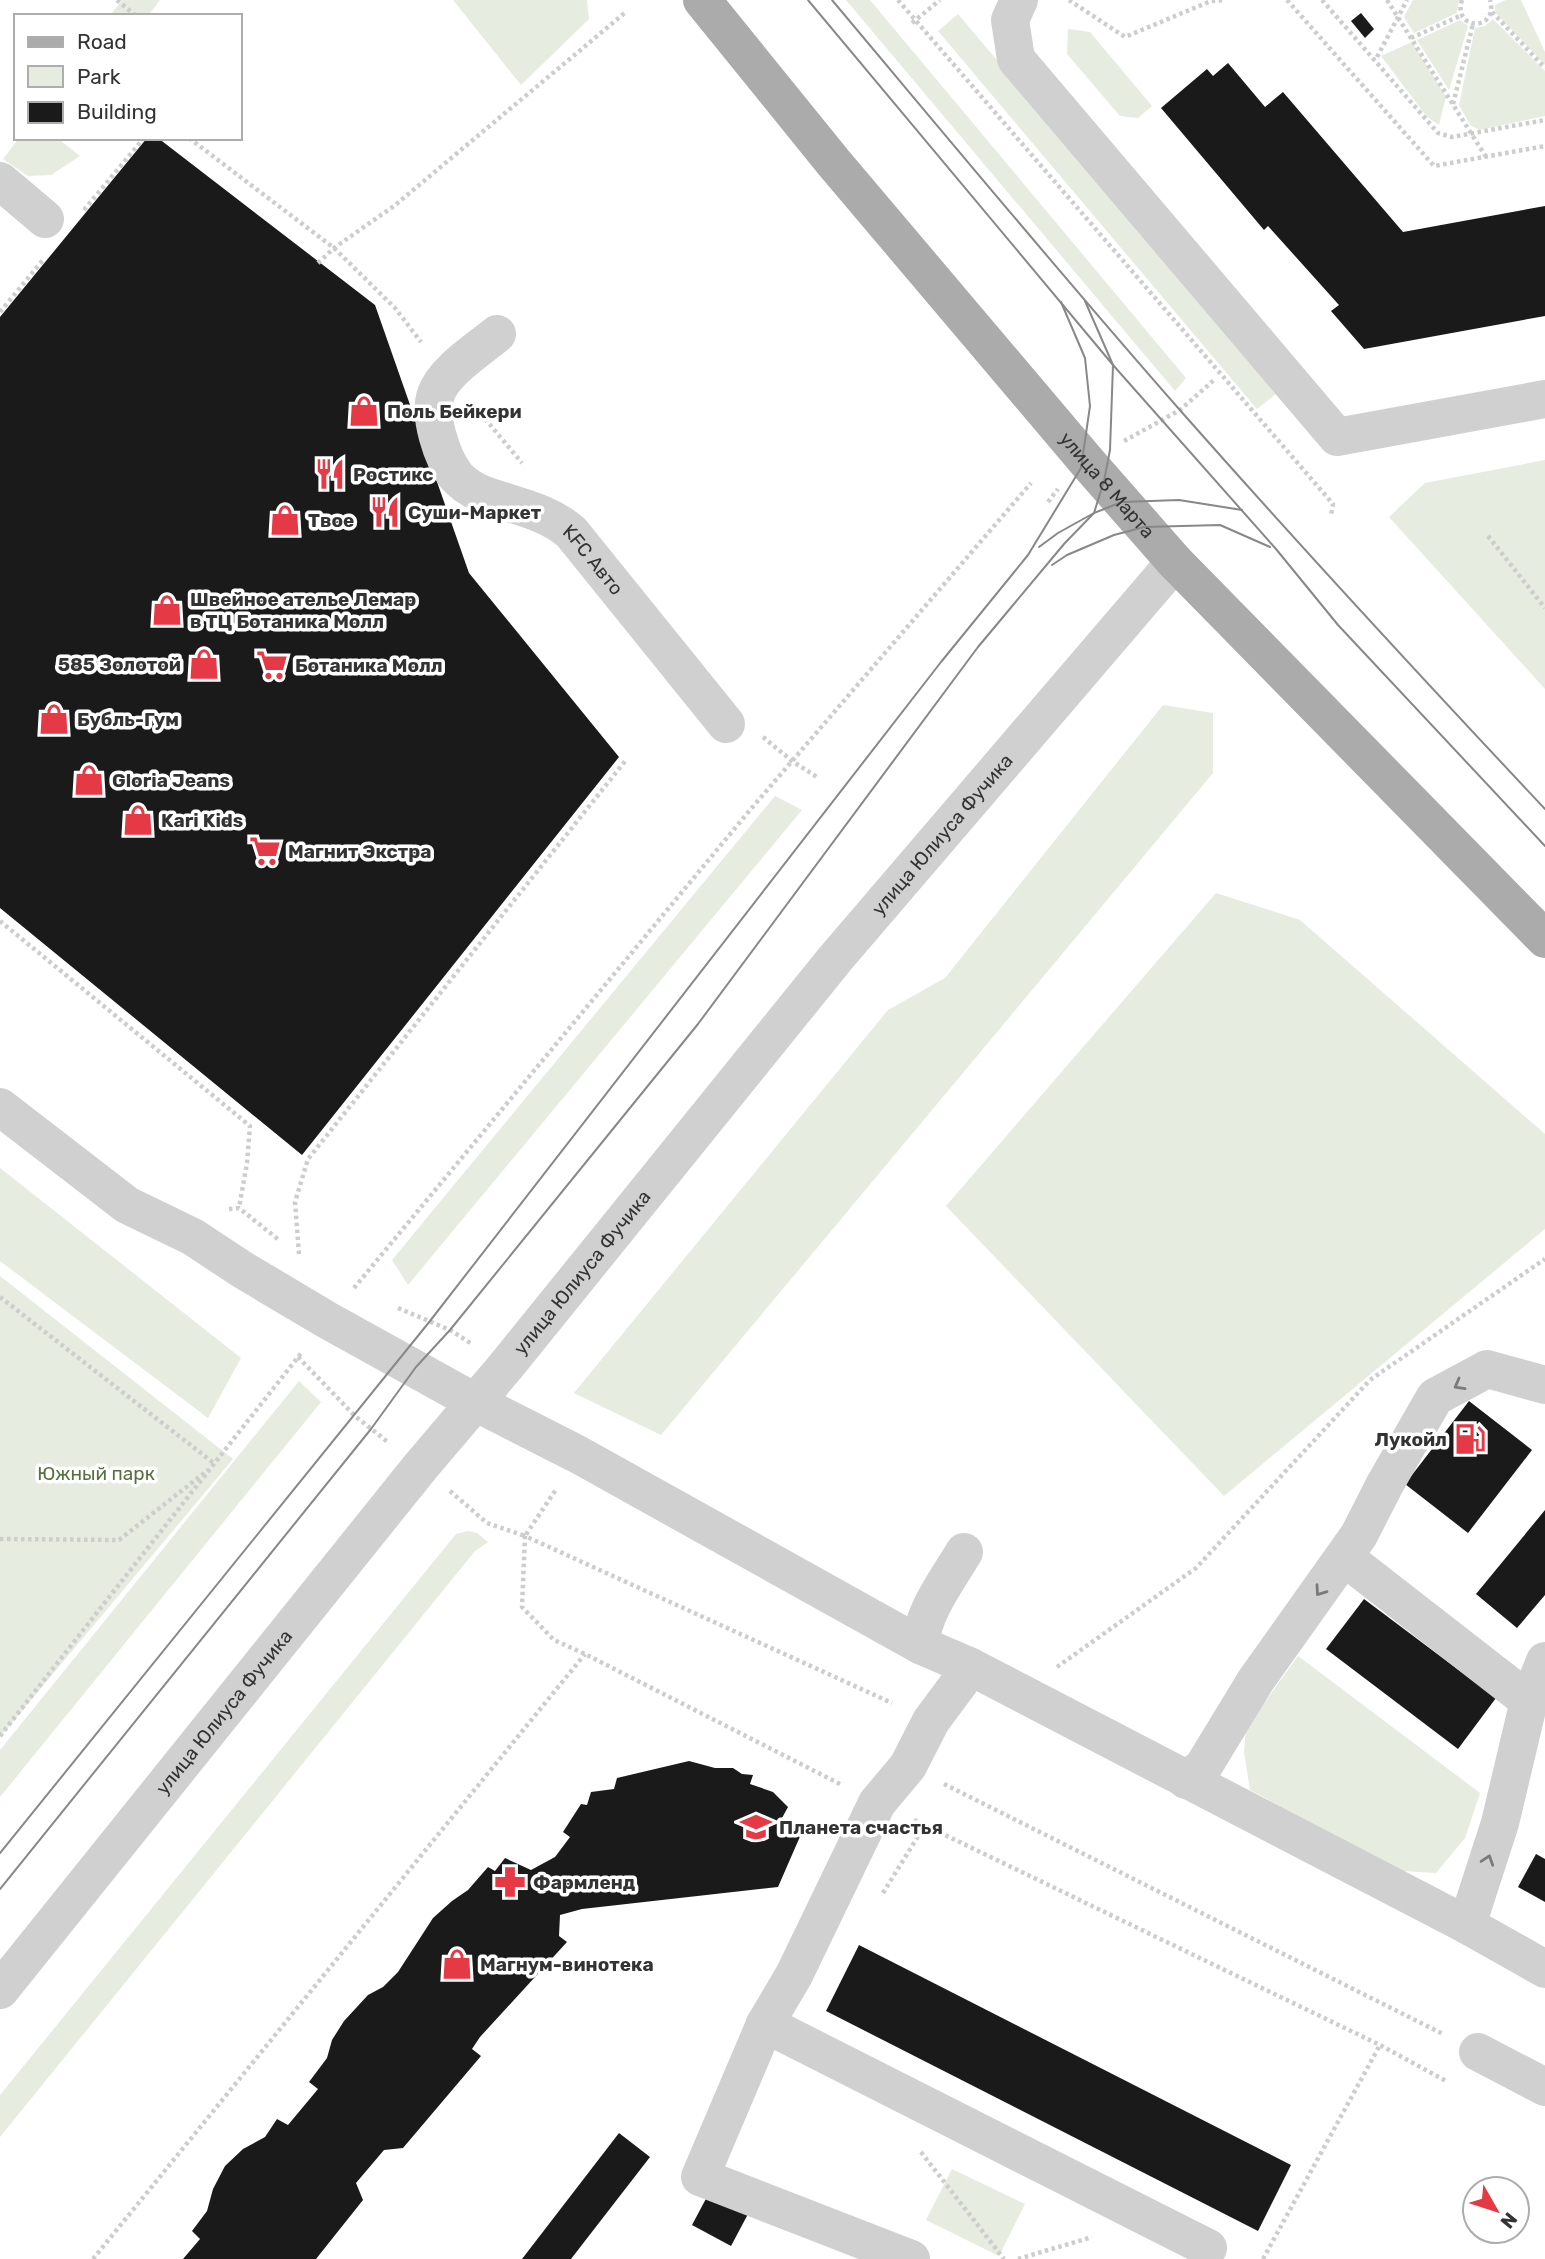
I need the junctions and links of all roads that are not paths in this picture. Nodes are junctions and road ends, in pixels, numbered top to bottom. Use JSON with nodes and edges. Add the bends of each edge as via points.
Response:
{"nodes":[{"id":1,"x":702,"y":0,"type":"edge"},
{"id":2,"x":1018,"y":0,"type":"edge"},
{"id":3,"x":0,"y":181,"type":"edge"},
{"id":4,"x":45,"y":219,"type":"dead end"},
{"id":5,"x":497,"y":334,"type":"dead end"},
{"id":6,"x":1545,"y":399,"type":"edge"},
{"id":7,"x":1175,"y":562,"type":"junction"},
{"id":8,"x":740,"y":727,"type":"road end"},
{"id":9,"x":1545,"y":939,"type":"edge"},
{"id":10,"x":0,"y":1107,"type":"edge"},
{"id":11,"x":1545,"y":1385,"type":"edge"},
{"id":12,"x":475,"y":1402,"type":"junction"},
{"id":13,"x":964,"y":1552,"type":"dead end"},
{"id":14,"x":1344,"y":1557,"type":"junction"},
{"id":15,"x":920,"y":1644,"type":"junction"},
{"id":16,"x":1545,"y":1661,"type":"edge"},
{"id":17,"x":971,"y":1667,"type":"junction"},
{"id":18,"x":1529,"y":1701,"type":"junction"},
{"id":19,"x":1186,"y":1780,"type":"junction"},
{"id":20,"x":1467,"y":1925,"type":"junction"},
{"id":21,"x":1545,"y":1969,"type":"edge"},
{"id":22,"x":0,"y":1990,"type":"edge"},
{"id":23,"x":765,"y":2024,"type":"junction"},
{"id":24,"x":1478,"y":2052,"type":"road end"},
{"id":25,"x":1545,"y":2087,"type":"edge"},
{"id":26,"x":1208,"y":2248,"type":"dead end"},
{"id":27,"x":911,"y":2259,"type":"edge"}],
"edges":[{"from":1,"to":7,"type":"main road","name":"улица 8 Марта","via":[[834,163]]},
{"from":2,"to":6,"type":"street","via":[[1010,20],[1016,59],[1337,437]]},
{"from":3,"to":4,"type":"street"},
{"from":5,"to":8,"type":"street","name":"KFC Авто","via":[[448,374],[436,393],[433,413],[456,475],[481,494],[542,513],[571,531]]},
{"from":7,"to":9,"type":"main road","name":"улица 8 Марта"},
{"from":7,"to":12,"type":"street","name":"улица Юлиуса Фучика","via":[[835,959]]},
{"from":10,"to":12,"type":"street","via":[[127,1205],[193,1237],[327,1320]]},
{"from":11,"to":14,"type":"street","one_way":true,"via":[[1487,1369],[1436,1398]]},
{"from":12,"to":15,"type":"street"},
{"from":12,"to":22,"type":"street","name":"улица Юлиуса Фучика"},
{"from":13,"to":15,"type":"street","via":[[931,1607]]},
{"from":14,"to":18,"type":"street"},
{"from":14,"to":19,"type":"street","one_way":true,"via":[[1256,1680],[1203,1767]]},
{"from":15,"to":17,"type":"street"},
{"from":16,"to":18,"type":"street"},
{"from":17,"to":19,"type":"street"},
{"from":17,"to":23,"type":"street","via":[[932,1721],[908,1766],[877,1803],[794,1975]]},
{"from":20,"to":18,"type":"street","one_way":true,"via":[[1500,1823]]},
{"from":19,"to":20,"type":"street"},
{"from":20,"to":21,"type":"street"},
{"from":23,"to":26,"type":"street"},
{"from":23,"to":27,"type":"street","via":[[700,2178]]},
{"from":24,"to":25,"type":"street"}]}
